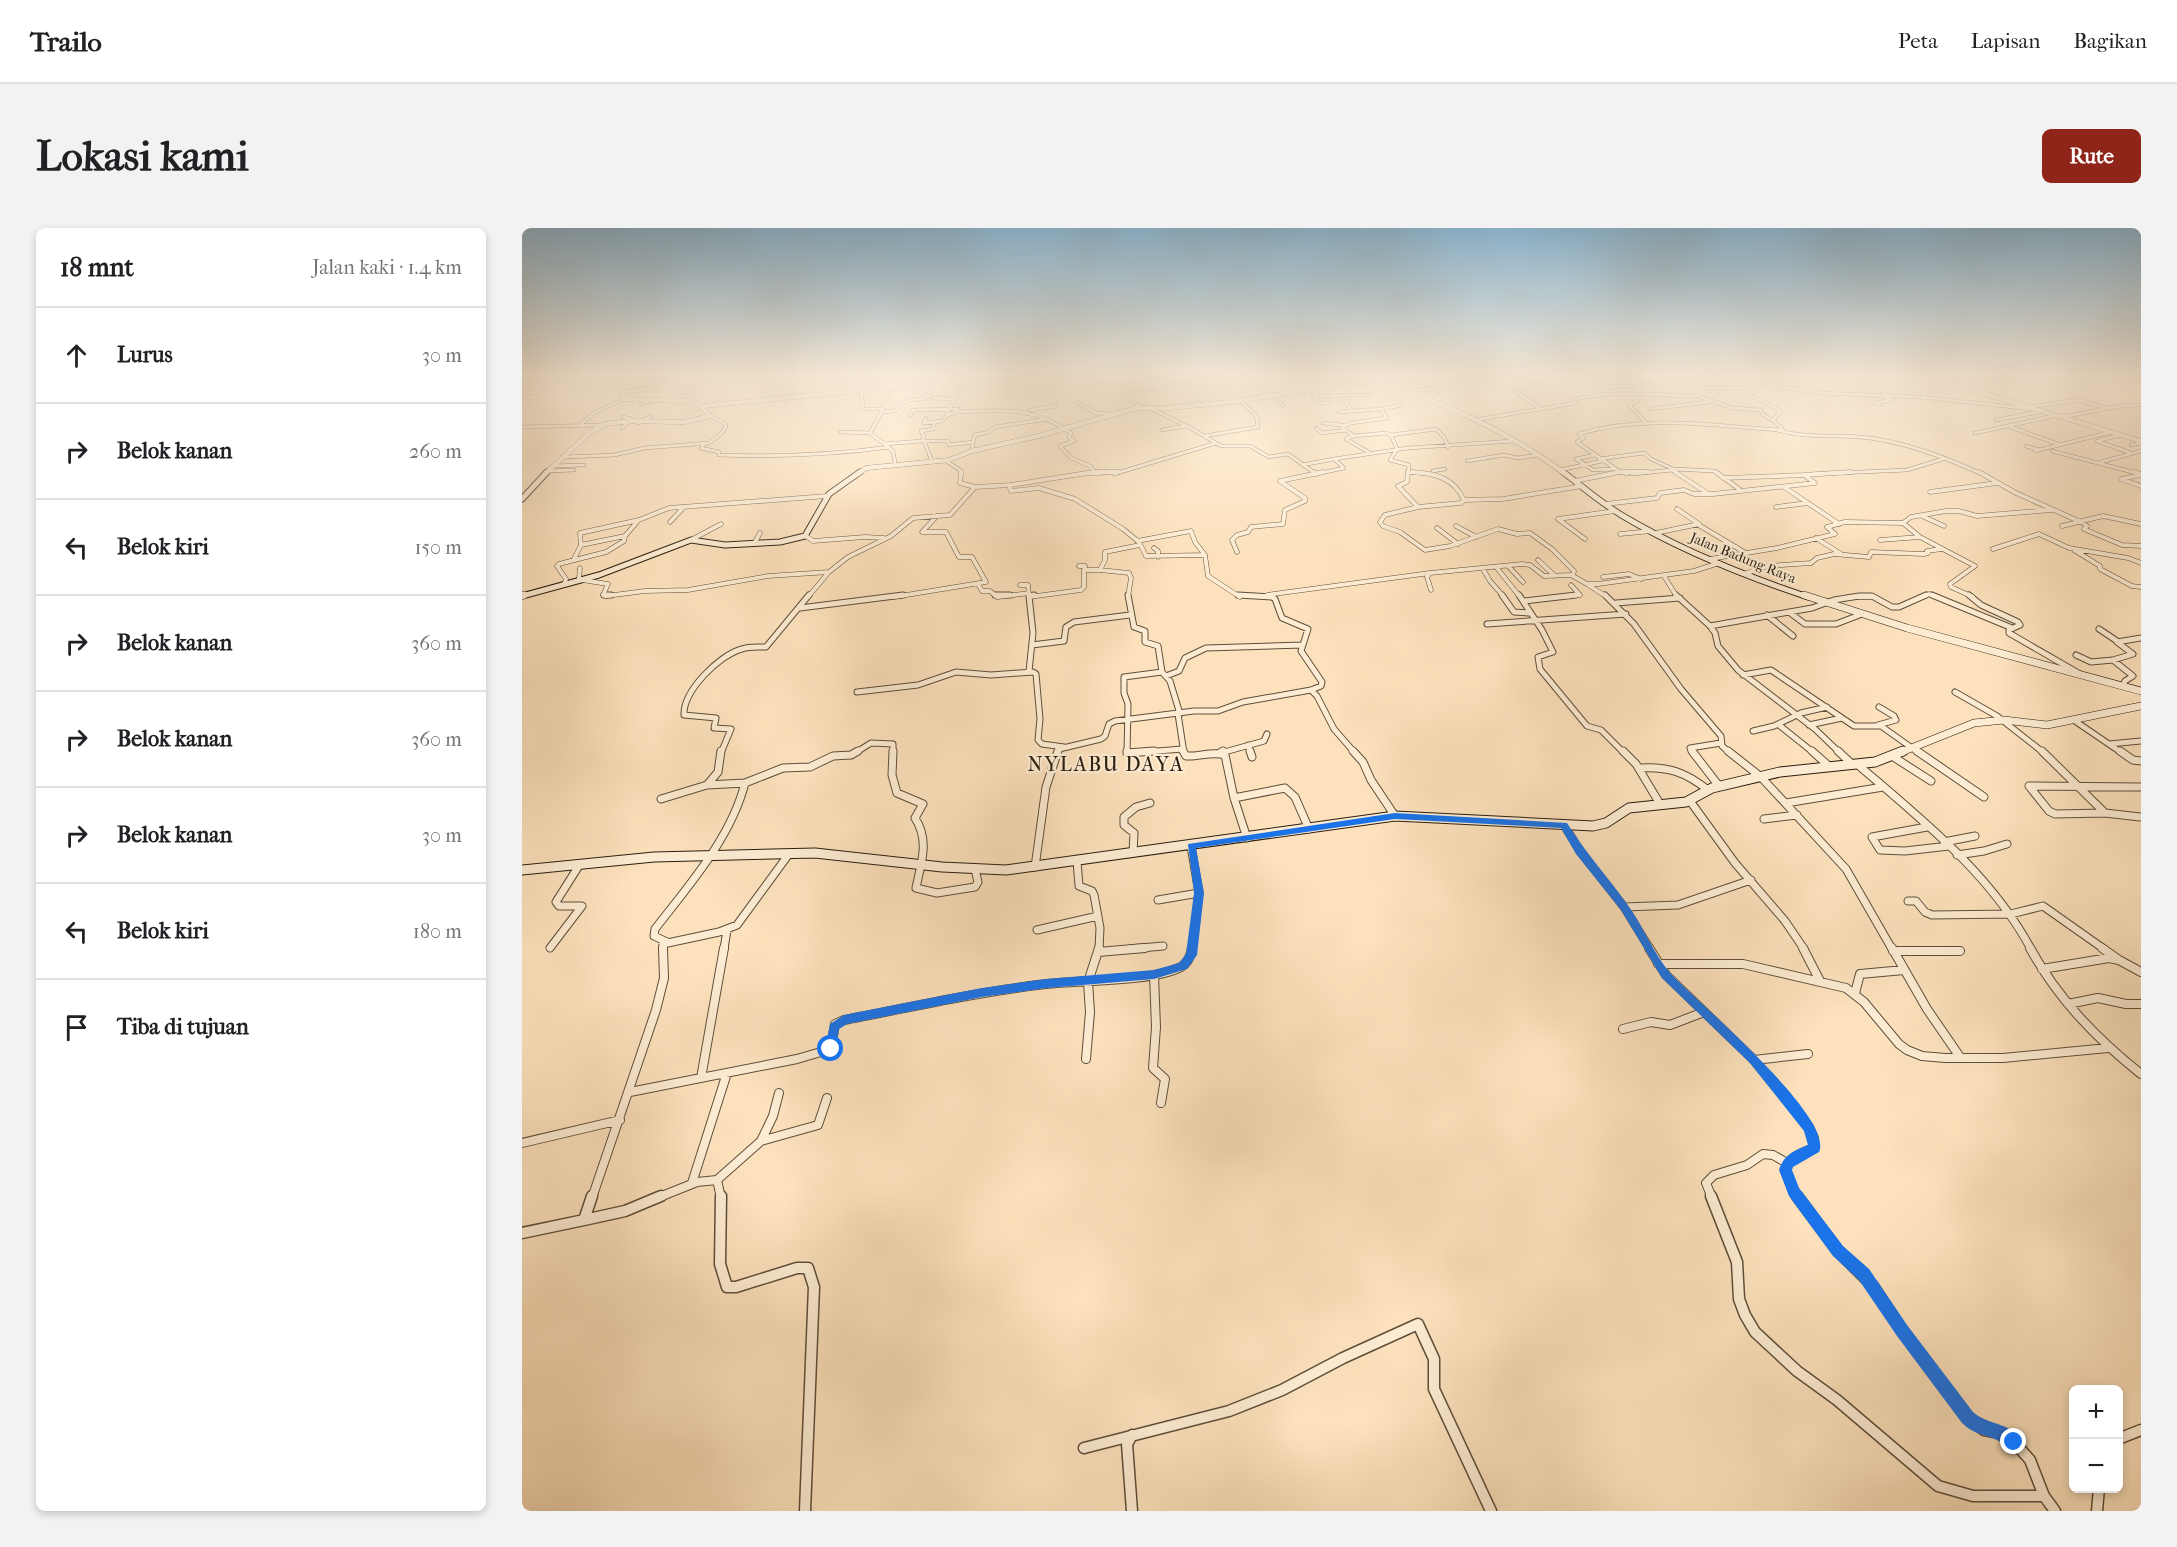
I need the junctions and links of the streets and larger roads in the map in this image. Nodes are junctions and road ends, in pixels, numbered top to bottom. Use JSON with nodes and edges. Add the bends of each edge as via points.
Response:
{"nodes":[{"id":1,"x":1391,"y":435,"type":"edge"},
{"id":2,"x":586,"y":436,"type":"edge"},
{"id":3,"x":718,"y":436,"type":"edge"},
{"id":4,"x":874,"y":436,"type":"edge"},
{"id":5,"x":923,"y":436,"type":"edge"},
{"id":6,"x":946,"y":436,"type":"edge"},
{"id":7,"x":975,"y":436,"type":"edge"},
{"id":8,"x":1033,"y":436,"type":"edge"},
{"id":9,"x":1070,"y":436,"type":"edge"},
{"id":10,"x":1204,"y":436,"type":"edge"},
{"id":11,"x":1354,"y":436,"type":"edge"},
{"id":12,"x":1443,"y":436,"type":"edge"},
{"id":13,"x":1504,"y":436,"type":"edge"},
{"id":14,"x":1581,"y":436,"type":"edge"},
{"id":15,"x":1797,"y":436,"type":"edge"},
{"id":16,"x":2036,"y":436,"type":"edge"},
{"id":17,"x":2094,"y":436,"type":"edge"},
{"id":18,"x":2119,"y":436,"type":"edge"},
{"id":19,"x":2124,"y":436,"type":"edge"},
{"id":20,"x":903,"y":437,"type":"dead end"},
{"id":21,"x":939,"y":439,"type":"junction"},
{"id":22,"x":923,"y":441,"type":"junction"},
{"id":23,"x":1513,"y":441,"type":"junction"},
{"id":24,"x":903,"y":442,"type":"junction"},
{"id":25,"x":973,"y":442,"type":"junction"},
{"id":26,"x":2141,"y":442,"type":"edge"},
{"id":27,"x":1216,"y":443,"type":"junction"},
{"id":28,"x":705,"y":444,"type":"junction"},
{"id":29,"x":2058,"y":444,"type":"junction"},
{"id":30,"x":2131,"y":445,"type":"dead end"},
{"id":31,"x":887,"y":446,"type":"junction"},
{"id":32,"x":2026,"y":446,"type":"dead end"},
{"id":33,"x":1448,"y":447,"type":"junction"},
{"id":34,"x":1397,"y":449,"type":"junction"},
{"id":35,"x":972,"y":451,"type":"junction"},
{"id":36,"x":2052,"y":451,"type":"dead end"},
{"id":37,"x":2141,"y":451,"type":"edge"},
{"id":38,"x":1370,"y":453,"type":"junction"},
{"id":39,"x":2131,"y":453,"type":"junction"},
{"id":40,"x":1595,"y":454,"type":"junction"},
{"id":41,"x":1538,"y":455,"type":"junction"},
{"id":42,"x":565,"y":457,"type":"junction"},
{"id":43,"x":1334,"y":459,"type":"junction"},
{"id":44,"x":1943,"y":459,"type":"junction"},
{"id":45,"x":945,"y":460,"type":"junction"},
{"id":46,"x":1600,"y":460,"type":"junction"},
{"id":47,"x":932,"y":461,"type":"junction"},
{"id":48,"x":1467,"y":461,"type":"dead end"},
{"id":49,"x":2099,"y":463,"type":"junction"},
{"id":50,"x":895,"y":464,"type":"junction"},
{"id":51,"x":584,"y":465,"type":"dead end"},
{"id":52,"x":1302,"y":465,"type":"junction"},
{"id":53,"x":1584,"y":465,"type":"junction"},
{"id":54,"x":554,"y":466,"type":"junction"},
{"id":55,"x":1613,"y":468,"type":"junction"},
{"id":56,"x":1445,"y":469,"type":"dead end"},
{"id":57,"x":574,"y":470,"type":"dead end"},
{"id":58,"x":1560,"y":470,"type":"junction"},
{"id":59,"x":1674,"y":470,"type":"junction"},
{"id":60,"x":549,"y":471,"type":"junction"},
{"id":61,"x":1095,"y":472,"type":"junction"},
{"id":62,"x":1407,"y":472,"type":"junction"},
{"id":63,"x":1620,"y":472,"type":"junction"},
{"id":64,"x":1431,"y":473,"type":"junction"},
{"id":65,"x":1316,"y":474,"type":"junction"},
{"id":66,"x":2141,"y":474,"type":"edge"},
{"id":67,"x":1804,"y":475,"type":"junction"},
{"id":68,"x":1723,"y":478,"type":"junction"},
{"id":69,"x":1575,"y":481,"type":"junction"},
{"id":70,"x":1997,"y":483,"type":"junction"},
{"id":71,"x":1010,"y":485,"type":"junction"},
{"id":72,"x":1582,"y":486,"type":"junction"},
{"id":73,"x":1783,"y":486,"type":"junction"},
{"id":74,"x":2141,"y":486,"type":"edge"},
{"id":75,"x":975,"y":487,"type":"junction"},
{"id":76,"x":1739,"y":489,"type":"junction"},
{"id":77,"x":1930,"y":492,"type":"dead end"},
{"id":78,"x":1707,"y":493,"type":"junction"},
{"id":79,"x":827,"y":496,"type":"junction"},
{"id":80,"x":522,"y":499,"type":"edge"},
{"id":81,"x":1464,"y":500,"type":"junction"},
{"id":82,"x":1808,"y":502,"type":"junction"},
{"id":83,"x":1605,"y":504,"type":"junction"},
{"id":84,"x":684,"y":507,"type":"junction"},
{"id":85,"x":1418,"y":507,"type":"junction"},
{"id":86,"x":1776,"y":507,"type":"dead end"},
{"id":87,"x":1677,"y":508,"type":"dead end"},
{"id":88,"x":2051,"y":510,"type":"junction"},
{"id":89,"x":1614,"y":511,"type":"junction"},
{"id":90,"x":937,"y":516,"type":"junction"},
{"id":91,"x":1922,"y":516,"type":"junction"},
{"id":92,"x":639,"y":520,"type":"junction"},
{"id":93,"x":2079,"y":520,"type":"junction"},
{"id":94,"x":670,"y":522,"type":"dead end"},
{"id":95,"x":1903,"y":523,"type":"junction"},
{"id":96,"x":2070,"y":523,"type":"junction"},
{"id":97,"x":721,"y":524,"type":"dead end"},
{"id":98,"x":1697,"y":524,"type":"junction"},
{"id":99,"x":1839,"y":524,"type":"junction"},
{"id":100,"x":2141,"y":524,"type":"edge"},
{"id":101,"x":1456,"y":526,"type":"dead end"},
{"id":102,"x":1944,"y":526,"type":"dead end"},
{"id":103,"x":2062,"y":526,"type":"dead end"},
{"id":104,"x":1437,"y":528,"type":"dead end"},
{"id":105,"x":2084,"y":529,"type":"junction"},
{"id":106,"x":1653,"y":532,"type":"junction"},
{"id":107,"x":760,"y":533,"type":"dead end"},
{"id":108,"x":1620,"y":534,"type":"dead end"},
{"id":109,"x":625,"y":536,"type":"junction"},
{"id":110,"x":806,"y":536,"type":"junction"},
{"id":111,"x":1476,"y":537,"type":"junction"},
{"id":112,"x":1920,"y":537,"type":"junction"},
{"id":113,"x":885,"y":538,"type":"junction"},
{"id":114,"x":1816,"y":538,"type":"junction"},
{"id":115,"x":1585,"y":539,"type":"dead end"},
{"id":116,"x":691,"y":540,"type":"junction"},
{"id":117,"x":1880,"y":540,"type":"dead end"},
{"id":118,"x":1139,"y":543,"type":"junction"},
{"id":119,"x":754,"y":544,"type":"junction"},
{"id":120,"x":1458,"y":544,"type":"junction"},
{"id":121,"x":581,"y":545,"type":"junction"},
{"id":122,"x":2141,"y":546,"type":"edge"},
{"id":123,"x":1154,"y":548,"type":"dead end"},
{"id":124,"x":2069,"y":548,"type":"junction"},
{"id":125,"x":1943,"y":549,"type":"junction"},
{"id":126,"x":1993,"y":549,"type":"dead end"},
{"id":127,"x":1238,"y":552,"type":"dead end"},
{"id":128,"x":1744,"y":552,"type":"junction"},
{"id":129,"x":1842,"y":554,"type":"junction"},
{"id":130,"x":1205,"y":555,"type":"junction"},
{"id":131,"x":1158,"y":557,"type":"junction"},
{"id":132,"x":574,"y":559,"type":"junction"},
{"id":133,"x":1710,"y":559,"type":"junction"},
{"id":134,"x":1538,"y":560,"type":"dead end"},
{"id":135,"x":1719,"y":563,"type":"junction"},
{"id":136,"x":2141,"y":563,"type":"edge"},
{"id":137,"x":1079,"y":566,"type":"dead end"},
{"id":138,"x":1509,"y":567,"type":"junction"},
{"id":139,"x":580,"y":568,"type":"dead end"},
{"id":140,"x":1497,"y":568,"type":"junction"},
{"id":141,"x":1483,"y":569,"type":"junction"},
{"id":142,"x":1084,"y":570,"type":"junction"},
{"id":143,"x":1100,"y":570,"type":"junction"},
{"id":144,"x":829,"y":572,"type":"junction"},
{"id":145,"x":1431,"y":573,"type":"junction"},
{"id":146,"x":1744,"y":574,"type":"junction"},
{"id":147,"x":1555,"y":576,"type":"junction"},
{"id":148,"x":1573,"y":576,"type":"junction"},
{"id":149,"x":1664,"y":576,"type":"junction"},
{"id":150,"x":1603,"y":577,"type":"dead end"},
{"id":151,"x":1641,"y":579,"type":"junction"},
{"id":152,"x":582,"y":580,"type":"junction"},
{"id":153,"x":1522,"y":582,"type":"dead end"},
{"id":154,"x":978,"y":584,"type":"junction"},
{"id":155,"x":1587,"y":584,"type":"junction"},
{"id":156,"x":564,"y":585,"type":"junction"},
{"id":157,"x":1020,"y":585,"type":"dead end"},
{"id":158,"x":1571,"y":585,"type":"dead end"},
{"id":159,"x":2141,"y":587,"type":"edge"},
{"id":160,"x":1431,"y":590,"type":"dead end"},
{"id":161,"x":1029,"y":595,"type":"junction"},
{"id":162,"x":1267,"y":595,"type":"junction"},
{"id":163,"x":522,"y":596,"type":"edge"},
{"id":164,"x":1680,"y":598,"type":"junction"},
{"id":165,"x":1524,"y":602,"type":"junction"},
{"id":166,"x":1616,"y":603,"type":"junction"},
{"id":167,"x":1828,"y":603,"type":"junction"},
{"id":168,"x":1979,"y":603,"type":"junction"},
{"id":169,"x":800,"y":608,"type":"junction"},
{"id":170,"x":1966,"y":609,"type":"junction"},
{"id":171,"x":1789,"y":612,"type":"junction"},
{"id":172,"x":1530,"y":614,"type":"junction"},
{"id":173,"x":1626,"y":614,"type":"junction"},
{"id":174,"x":1862,"y":614,"type":"junction"},
{"id":175,"x":1130,"y":615,"type":"junction"},
{"id":176,"x":1767,"y":615,"type":"junction"},
{"id":177,"x":1535,"y":621,"type":"junction"},
{"id":178,"x":1487,"y":624,"type":"dead end"},
{"id":179,"x":1710,"y":626,"type":"junction"},
{"id":180,"x":2012,"y":628,"type":"junction"},
{"id":181,"x":2099,"y":629,"type":"dead end"},
{"id":182,"x":1793,"y":636,"type":"dead end"},
{"id":183,"x":2141,"y":638,"type":"edge"},
{"id":184,"x":2117,"y":641,"type":"junction"},
{"id":185,"x":1032,"y":645,"type":"junction"},
{"id":186,"x":1302,"y":645,"type":"junction"},
{"id":187,"x":2076,"y":655,"type":"dead end"},
{"id":188,"x":2113,"y":660,"type":"junction"},
{"id":189,"x":1029,"y":671,"type":"junction"},
{"id":190,"x":1164,"y":674,"type":"junction"},
{"id":191,"x":2080,"y":674,"type":"junction"},
{"id":192,"x":1743,"y":675,"type":"junction"},
{"id":193,"x":2123,"y":686,"type":"junction"},
{"id":194,"x":1311,"y":690,"type":"junction"},
{"id":195,"x":2141,"y":691,"type":"edge"},
{"id":196,"x":857,"y":692,"type":"dead end"},
{"id":197,"x":1955,"y":692,"type":"dead end"},
{"id":198,"x":2141,"y":706,"type":"edge"},
{"id":199,"x":1827,"y":707,"type":"junction"},
{"id":200,"x":1879,"y":707,"type":"dead end"},
{"id":201,"x":1179,"y":714,"type":"junction"},
{"id":202,"x":1794,"y":715,"type":"junction"},
{"id":203,"x":1842,"y":718,"type":"junction"},
{"id":204,"x":1126,"y":719,"type":"junction"},
{"id":205,"x":2004,"y":720,"type":"junction"},
{"id":206,"x":2074,"y":721,"type":"junction"},
{"id":207,"x":1779,"y":725,"type":"junction"},
{"id":208,"x":1809,"y":725,"type":"junction"},
{"id":209,"x":1878,"y":725,"type":"junction"},
{"id":210,"x":1752,"y":731,"type":"dead end"},
{"id":211,"x":1267,"y":735,"type":"dead end"},
{"id":212,"x":2141,"y":741,"type":"edge"},
{"id":213,"x":1721,"y":743,"type":"junction"},
{"id":214,"x":2109,"y":744,"type":"junction"},
{"id":215,"x":1248,"y":745,"type":"junction"},
{"id":216,"x":1064,"y":747,"type":"junction"},
{"id":217,"x":1908,"y":747,"type":"junction"},
{"id":218,"x":1182,"y":749,"type":"junction"},
{"id":219,"x":1220,"y":753,"type":"junction"},
{"id":220,"x":1892,"y":756,"type":"junction"},
{"id":221,"x":1252,"y":758,"type":"dead end"},
{"id":222,"x":2141,"y":761,"type":"edge"},
{"id":223,"x":1855,"y":765,"type":"junction"},
{"id":224,"x":1830,"y":767,"type":"junction"},
{"id":225,"x":1639,"y":768,"type":"junction"},
{"id":226,"x":1761,"y":777,"type":"junction"},
{"id":227,"x":1931,"y":781,"type":"dead end"},
{"id":228,"x":745,"y":783,"type":"junction"},
{"id":229,"x":707,"y":785,"type":"junction"},
{"id":230,"x":1719,"y":786,"type":"junction"},
{"id":231,"x":2079,"y":786,"type":"junction"},
{"id":232,"x":1883,"y":787,"type":"junction"},
{"id":233,"x":2141,"y":787,"type":"edge"},
{"id":234,"x":1708,"y":790,"type":"junction"},
{"id":235,"x":1984,"y":797,"type":"dead end"},
{"id":236,"x":1234,"y":798,"type":"junction"},
{"id":237,"x":661,"y":799,"type":"dead end"},
{"id":238,"x":1690,"y":801,"type":"junction"},
{"id":239,"x":1150,"y":803,"type":"dead end"},
{"id":240,"x":1786,"y":803,"type":"junction"},
{"id":241,"x":1660,"y":804,"type":"junction"},
{"id":242,"x":2105,"y":813,"type":"junction"},
{"id":243,"x":1797,"y":815,"type":"junction"},
{"id":244,"x":1395,"y":816,"type":"junction"},
{"id":245,"x":2140,"y":817,"type":"edge"},
{"id":246,"x":1764,"y":819,"type":"dead end"},
{"id":247,"x":1564,"y":825,"type":"junction"},
{"id":248,"x":1927,"y":827,"type":"junction"},
{"id":249,"x":1309,"y":829,"type":"junction"},
{"id":250,"x":1975,"y":836,"type":"dead end"},
{"id":251,"x":1247,"y":838,"type":"junction"},
{"id":252,"x":1946,"y":844,"type":"junction"},
{"id":253,"x":2007,"y":844,"type":"dead end"},
{"id":254,"x":1191,"y":846,"type":"junction"},
{"id":255,"x":1134,"y":853,"type":"junction"},
{"id":256,"x":789,"y":854,"type":"junction"},
{"id":257,"x":1957,"y":855,"type":"junction"},
{"id":258,"x":708,"y":857,"type":"junction"},
{"id":259,"x":1077,"y":861,"type":"junction"},
{"id":260,"x":580,"y":864,"type":"junction"},
{"id":261,"x":919,"y":865,"type":"junction"},
{"id":262,"x":1035,"y":867,"type":"junction"},
{"id":263,"x":975,"y":869,"type":"junction"},
{"id":264,"x":522,"y":870,"type":"edge"},
{"id":265,"x":1751,"y":880,"type":"junction"},
{"id":266,"x":1199,"y":893,"type":"junction"},
{"id":267,"x":1158,"y":900,"type":"dead end"},
{"id":268,"x":1908,"y":901,"type":"dead end"},
{"id":269,"x":1624,"y":907,"type":"junction"},
{"id":270,"x":2011,"y":914,"type":"junction"},
{"id":271,"x":1098,"y":916,"type":"junction"},
{"id":272,"x":727,"y":930,"type":"junction"},
{"id":273,"x":1037,"y":930,"type":"dead end"},
{"id":274,"x":668,"y":942,"type":"junction"},
{"id":275,"x":1163,"y":946,"type":"dead end"},
{"id":276,"x":550,"y":948,"type":"dead end"},
{"id":277,"x":1893,"y":951,"type":"junction"},
{"id":278,"x":1960,"y":951,"type":"dead end"},
{"id":279,"x":1098,"y":952,"type":"junction"},
{"id":280,"x":2119,"y":960,"type":"junction"},
{"id":281,"x":1658,"y":964,"type":"junction"},
{"id":282,"x":2042,"y":969,"type":"junction"},
{"id":283,"x":1904,"y":970,"type":"junction"},
{"id":284,"x":2141,"y":972,"type":"edge"},
{"id":285,"x":1154,"y":975,"type":"junction"},
{"id":286,"x":1820,"y":981,"type":"junction"},
{"id":287,"x":1088,"y":982,"type":"junction"},
{"id":288,"x":1855,"y":993,"type":"junction"},
{"id":289,"x":2068,"y":1004,"type":"junction"},
{"id":290,"x":2141,"y":1004,"type":"edge"},
{"id":291,"x":1704,"y":1012,"type":"junction"},
{"id":292,"x":1623,"y":1029,"type":"dead end"},
{"id":293,"x":2108,"y":1048,"type":"junction"},
{"id":294,"x":1808,"y":1054,"type":"dead end"},
{"id":295,"x":1960,"y":1058,"type":"junction"},
{"id":296,"x":1086,"y":1059,"type":"dead end"},
{"id":297,"x":1754,"y":1060,"type":"junction"},
{"id":298,"x":727,"y":1073,"type":"junction"},
{"id":299,"x":2141,"y":1074,"type":"edge"},
{"id":300,"x":701,"y":1078,"type":"junction"},
{"id":301,"x":630,"y":1092,"type":"junction"},
{"id":302,"x":779,"y":1093,"type":"dead end"},
{"id":303,"x":827,"y":1098,"type":"dead end"},
{"id":304,"x":1161,"y":1103,"type":"dead end"},
{"id":305,"x":620,"y":1120,"type":"junction"},
{"id":306,"x":761,"y":1141,"type":"junction"},
{"id":307,"x":522,"y":1143,"type":"edge"},
{"id":308,"x":1787,"y":1163,"type":"junction"},
{"id":309,"x":717,"y":1179,"type":"junction"},
{"id":310,"x":692,"y":1183,"type":"junction"},
{"id":311,"x":584,"y":1220,"type":"junction"},
{"id":312,"x":522,"y":1233,"type":"edge"},
{"id":313,"x":2141,"y":1430,"type":"edge"},
{"id":314,"x":1132,"y":1435,"type":"junction"},
{"id":315,"x":2123,"y":1437,"type":"edge"},
{"id":316,"x":1084,"y":1448,"type":"dead end"},
{"id":317,"x":2099,"y":1493,"type":"edge"},
{"id":318,"x":2044,"y":1496,"type":"junction"},
{"id":319,"x":805,"y":1511,"type":"edge"},
{"id":320,"x":1132,"y":1511,"type":"edge"},
{"id":321,"x":1491,"y":1511,"type":"edge"},
{"id":322,"x":2055,"y":1511,"type":"edge"},
{"id":323,"x":2097,"y":1511,"type":"edge"}],
"edges":[{"from":1,"to":34,"type":"street"},
{"from":2,"to":42,"type":"street"},
{"from":3,"to":28,"type":"street"},
{"from":4,"to":31,"type":"street"},
{"from":5,"to":22,"type":"street"},
{"from":6,"to":21,"type":"street"},
{"from":7,"to":25,"type":"street"},
{"from":8,"to":35,"type":"street"},
{"from":9,"to":61,"type":"street","via":[[1074,441],[1060,446],[1071,458]]},
{"from":10,"to":27,"type":"street"},
{"from":11,"to":38,"type":"street","via":[[1346,438]]},
{"from":12,"to":33,"type":"street"},
{"from":13,"to":23,"type":"street","name":"Jalan Badung Raya"},
{"from":14,"to":40,"type":"street","via":[[1584,439],[1576,442]]},
{"from":15,"to":44,"type":"street","via":[[1860,437],[1902,444]]},
{"from":16,"to":29,"type":"street"},
{"from":17,"to":29,"type":"street"},
{"from":18,"to":39,"type":"street","via":[[2099,441]]},
{"from":19,"to":26,"type":"street"},
{"from":20,"to":24,"type":"street"},
{"from":21,"to":22,"type":"street"},
{"from":21,"to":25,"type":"street","via":[[949,445]]},
{"from":22,"to":24,"type":"street"},
{"from":22,"to":47,"type":"street"},
{"from":23,"to":33,"type":"street"},
{"from":23,"to":41,"type":"street","name":"Jalan Badung Raya"},
{"from":24,"to":31,"type":"street"},
{"from":25,"to":35,"type":"street"},
{"from":26,"to":30,"type":"street"},
{"from":27,"to":52,"type":"street","via":[[1224,447],[1250,446],[1269,457],[1288,454]]},
{"from":27,"to":61,"type":"street","via":[[1113,474]]},
{"from":28,"to":31,"type":"street","via":[[700,448],[719,455],[759,457]]},
{"from":28,"to":42,"type":"street"},
{"from":29,"to":32,"type":"street","via":[[2037,451]]},
{"from":31,"to":50,"type":"street","via":[[894,454]]},
{"from":33,"to":34,"type":"street"},
{"from":34,"to":38,"type":"street"},
{"from":34,"to":62,"type":"street","via":[[1390,460],[1408,464]]},
{"from":35,"to":45,"type":"street"},
{"from":36,"to":49,"type":"street"},
{"from":37,"to":39,"type":"street"},
{"from":38,"to":43,"type":"street"},
{"from":39,"to":49,"type":"street"},
{"from":40,"to":46,"type":"street"},
{"from":40,"to":53,"type":"street","via":[[1576,458]]},
{"from":41,"to":48,"type":"street"},
{"from":41,"to":58,"type":"street","name":"Jalan Badung Raya"},
{"from":42,"to":54,"type":"street"},
{"from":43,"to":52,"type":"street"},
{"from":43,"to":65,"type":"street","via":[[1344,468]]},
{"from":44,"to":67,"type":"street","via":[[1908,470]]},
{"from":44,"to":70,"type":"street"},
{"from":45,"to":47,"type":"street"},
{"from":45,"to":75,"type":"street","via":[[961,471],[960,483]]},
{"from":46,"to":53,"type":"street"},
{"from":46,"to":55,"type":"street"},
{"from":46,"to":59,"type":"street","via":[[1644,453]]},
{"from":47,"to":50,"type":"street"},
{"from":49,"to":66,"type":"street"},
{"from":50,"to":79,"type":"street","via":[[860,470]]},
{"from":51,"to":54,"type":"street"},
{"from":52,"to":65,"type":"street"},
{"from":53,"to":55,"type":"street","via":[[1595,471]]},
{"from":53,"to":58,"type":"street"},
{"from":54,"to":60,"type":"street"},
{"from":55,"to":63,"type":"street"},
{"from":56,"to":64,"type":"street"},
{"from":57,"to":60,"type":"street"},
{"from":58,"to":69,"type":"street","name":"Jalan Badung Raya"},
{"from":59,"to":63,"type":"street"},
{"from":59,"to":68,"type":"street","via":[[1711,471]]},
{"from":59,"to":78,"type":"street"},
{"from":60,"to":80,"type":"street"},
{"from":61,"to":71,"type":"street"},
{"from":62,"to":64,"type":"street"},
{"from":62,"to":85,"type":"street","via":[[1407,482],[1398,486]]},
{"from":63,"to":69,"type":"street"},
{"from":64,"to":81,"type":"street","via":[[1454,484]]},
{"from":65,"to":127,"type":"street","via":[[1279,482],[1305,501],[1286,509],[1283,524],[1250,527],[1248,532],[1237,535],[1232,540]]},
{"from":66,"to":74,"type":"street","via":[[2121,479]]},
{"from":67,"to":68,"type":"street"},
{"from":67,"to":73,"type":"street","via":[[1815,483]]},
{"from":68,"to":76,"type":"street"},
{"from":69,"to":72,"type":"street","name":"Jalan Badung Raya"},
{"from":70,"to":77,"type":"street"},
{"from":70,"to":88,"type":"street"},
{"from":71,"to":75,"type":"street"},
{"from":71,"to":118,"type":"street","via":[[1012,491],[1039,488],[1075,500]]},
{"from":72,"to":81,"type":"street","via":[[1503,499]]},
{"from":72,"to":83,"type":"street","name":"Jalan Badung Raya"},
{"from":73,"to":76,"type":"street"},
{"from":73,"to":82,"type":"street"},
{"from":75,"to":90,"type":"street","via":[[950,515]]},
{"from":76,"to":78,"type":"street"},
{"from":78,"to":83,"type":"street","via":[[1684,490],[1660,493],[1657,498]]},
{"from":79,"to":84,"type":"street"},
{"from":79,"to":110,"type":"street"},
{"from":81,"to":85,"type":"street"},
{"from":82,"to":86,"type":"street"},
{"from":82,"to":99,"type":"street"},
{"from":83,"to":89,"type":"street","name":"Jalan Badung Raya"},
{"from":84,"to":92,"type":"street","via":[[665,509]]},
{"from":84,"to":94,"type":"street"},
{"from":85,"to":120,"type":"street","via":[[1385,515],[1381,524],[1424,550]]},
{"from":87,"to":98,"type":"street"},
{"from":88,"to":91,"type":"street","via":[[1977,516],[1953,511]]},
{"from":88,"to":93,"type":"street"},
{"from":89,"to":106,"type":"street","name":"Jalan Badung Raya"},
{"from":89,"to":115,"type":"street","via":[[1558,519]]},
{"from":90,"to":113,"type":"street","via":[[913,518]]},
{"from":90,"to":154,"type":"street","via":[[922,532],[946,532],[959,557],[971,557],[981,571],[986,582]]},
{"from":91,"to":95,"type":"street"},
{"from":91,"to":102,"type":"street"},
{"from":92,"to":109,"type":"street"},
{"from":92,"to":121,"type":"street","via":[[580,533]]},
{"from":93,"to":96,"type":"street"},
{"from":93,"to":100,"type":"street","via":[[2109,516]]},
{"from":93,"to":105,"type":"street","via":[[2087,526]]},
{"from":95,"to":99,"type":"street"},
{"from":95,"to":112,"type":"street"},
{"from":96,"to":103,"type":"street"},
{"from":96,"to":105,"type":"street"},
{"from":97,"to":116,"type":"street"},
{"from":98,"to":106,"type":"street"},
{"from":98,"to":128,"type":"street"},
{"from":99,"to":114,"type":"street","via":[[1827,527],[1836,534]]},
{"from":101,"to":111,"type":"street"},
{"from":104,"to":120,"type":"street"},
{"from":105,"to":122,"type":"street","via":[[2122,545]]},
{"from":106,"to":108,"type":"street"},
{"from":106,"to":133,"type":"street","name":"Jalan Badung Raya"},
{"from":107,"to":119,"type":"street"},
{"from":109,"to":121,"type":"street"},
{"from":109,"to":132,"type":"street","via":[[611,550]]},
{"from":110,"to":113,"type":"street","via":[[813,541]]},
{"from":110,"to":119,"type":"street"},
{"from":111,"to":120,"type":"street"},
{"from":111,"to":148,"type":"street","via":[[1498,529],[1532,534],[1574,571]]},
{"from":112,"to":117,"type":"street"},
{"from":112,"to":125,"type":"street"},
{"from":113,"to":144,"type":"street","via":[[852,554]]},
{"from":114,"to":128,"type":"street"},
{"from":114,"to":129,"type":"street"},
{"from":116,"to":119,"type":"street","via":[[714,545]]},
{"from":116,"to":152,"type":"street"},
{"from":118,"to":130,"type":"street","via":[[1190,531]]},
{"from":118,"to":131,"type":"street","via":[[1146,556]]},
{"from":118,"to":143,"type":"street","via":[[1105,553]]},
{"from":121,"to":132,"type":"street"},
{"from":123,"to":131,"type":"street"},
{"from":124,"to":126,"type":"street","via":[[2039,534]]},
{"from":124,"to":136,"type":"street"},
{"from":124,"to":159,"type":"street","via":[[2100,569]]},
{"from":125,"to":129,"type":"street","via":[[1927,551],[1928,554],[1871,552],[1871,557]]},
{"from":125,"to":168,"type":"street","via":[[1976,567],[1950,586]]},
{"from":128,"to":133,"type":"street"},
{"from":129,"to":146,"type":"street","via":[[1817,558],[1811,563],[1763,567]]},
{"from":130,"to":131,"type":"street"},
{"from":130,"to":162,"type":"street","via":[[1208,576],[1235,594]]},
{"from":132,"to":156,"type":"street","via":[[557,566],[566,579]]},
{"from":133,"to":135,"type":"street","name":"Jalan Badung Raya"},
{"from":134,"to":147,"type":"street"},
{"from":135,"to":146,"type":"street","name":"Jalan Badung Raya"},
{"from":135,"to":149,"type":"street"},
{"from":137,"to":142,"type":"street","via":[[1085,566]]},
{"from":138,"to":140,"type":"street"},
{"from":138,"to":147,"type":"street","via":[[1528,564],[1544,576]]},
{"from":138,"to":153,"type":"street"},
{"from":139,"to":152,"type":"street"},
{"from":140,"to":141,"type":"street"},
{"from":140,"to":165,"type":"street"},
{"from":141,"to":145,"type":"street"},
{"from":141,"to":172,"type":"street","via":[[1514,612]]},
{"from":142,"to":143,"type":"street"},
{"from":142,"to":161,"type":"street","via":[[1081,590]]},
{"from":143,"to":175,"type":"street","via":[[1129,573]]},
{"from":144,"to":152,"type":"street","via":[[606,596],[606,583]]},
{"from":144,"to":169,"type":"street"},
{"from":145,"to":160,"type":"street","via":[[1426,577]]},
{"from":145,"to":162,"type":"street"},
{"from":146,"to":167,"type":"street","name":"Jalan Badung Raya"},
{"from":147,"to":148,"type":"street"},
{"from":148,"to":155,"type":"street"},
{"from":149,"to":151,"type":"street"},
{"from":149,"to":164,"type":"street"},
{"from":150,"to":151,"type":"street","via":[[1629,574]]},
{"from":151,"to":155,"type":"street"},
{"from":152,"to":156,"type":"street"},
{"from":154,"to":161,"type":"street","via":[[982,591],[998,597]]},
{"from":154,"to":169,"type":"street"},
{"from":155,"to":166,"type":"street"},
{"from":156,"to":163,"type":"street"},
{"from":157,"to":161,"type":"street","via":[[1027,585]]},
{"from":158,"to":165,"type":"street","via":[[1580,595]]},
{"from":161,"to":185,"type":"street"},
{"from":162,"to":186,"type":"street","via":[[1275,599],[1280,617],[1308,630]]},
{"from":164,"to":166,"type":"street"},
{"from":164,"to":179,"type":"street"},
{"from":165,"to":172,"type":"street"},
{"from":166,"to":173,"type":"street"},
{"from":167,"to":170,"type":"street","via":[[1866,595],[1899,607],[1929,594]]},
{"from":167,"to":171,"type":"street"},
{"from":167,"to":174,"type":"street","name":"Jalan Badung Raya"},
{"from":168,"to":170,"type":"street"},
{"from":168,"to":180,"type":"street","via":[[2020,624]]},
{"from":169,"to":229,"type":"street","via":[[766,647],[737,650],[711,670],[684,700],[684,715],[716,718],[713,728],[731,729],[722,748],[718,772]]},
{"from":170,"to":180,"type":"street"},
{"from":171,"to":174,"type":"street","via":[[1805,624],[1836,624]]},
{"from":171,"to":176,"type":"street"},
{"from":172,"to":177,"type":"street"},
{"from":173,"to":177,"type":"street"},
{"from":173,"to":213,"type":"street","via":[[1721,736]]},
{"from":174,"to":191,"type":"street","name":"Jalan Badung Raya"},
{"from":175,"to":185,"type":"street","via":[[1074,622],[1066,627],[1064,641]]},
{"from":175,"to":190,"type":"street","via":[[1135,628],[1145,631],[1145,642],[1158,646]]},
{"from":176,"to":179,"type":"street"},
{"from":176,"to":182,"type":"street"},
{"from":177,"to":178,"type":"street"},
{"from":177,"to":225,"type":"street","via":[[1553,652],[1538,657],[1541,672],[1585,724],[1601,730]]},
{"from":179,"to":192,"type":"street","via":[[1718,646]]},
{"from":180,"to":191,"type":"street","via":[[2009,633]]},
{"from":181,"to":184,"type":"street"},
{"from":183,"to":184,"type":"street"},
{"from":184,"to":188,"type":"street","via":[[2133,655]]},
{"from":185,"to":189,"type":"street"},
{"from":186,"to":190,"type":"street","via":[[1206,648],[1185,658],[1179,671]]},
{"from":186,"to":194,"type":"street","via":[[1301,651],[1322,682]]},
{"from":187,"to":188,"type":"street","via":[[2091,662]]},
{"from":188,"to":193,"type":"street","via":[[2133,676]]},
{"from":189,"to":196,"type":"street","via":[[991,675],[956,672],[918,685]]},
{"from":189,"to":216,"type":"street","via":[[1036,674],[1038,740]]},
{"from":190,"to":201,"type":"street","via":[[1176,695]]},
{"from":190,"to":204,"type":"street","via":[[1125,676]]},
{"from":191,"to":193,"type":"street","name":"Jalan Badung Raya"},
{"from":192,"to":199,"type":"street","via":[[1771,670]]},
{"from":192,"to":202,"type":"street"},
{"from":193,"to":195,"type":"street","name":"Jalan Badung Raya"},
{"from":194,"to":201,"type":"street","via":[[1243,702],[1218,711]]},
{"from":194,"to":244,"type":"street","via":[[1334,729],[1363,762]]},
{"from":197,"to":205,"type":"street"},
{"from":198,"to":206,"type":"street"},
{"from":199,"to":202,"type":"street"},
{"from":199,"to":203,"type":"street"},
{"from":200,"to":209,"type":"street","via":[[1896,720]]},
{"from":201,"to":204,"type":"street"},
{"from":201,"to":218,"type":"street"},
{"from":202,"to":207,"type":"street"},
{"from":202,"to":208,"type":"street"},
{"from":203,"to":208,"type":"street"},
{"from":203,"to":209,"type":"street","via":[[1858,728]]},
{"from":204,"to":216,"type":"street","via":[[1111,722],[1101,739]]},
{"from":204,"to":218,"type":"street","via":[[1128,754]]},
{"from":205,"to":206,"type":"street","via":[[2039,725]]},
{"from":205,"to":217,"type":"street","via":[[1974,723]]},
{"from":205,"to":231,"type":"street"},
{"from":206,"to":214,"type":"street"},
{"from":207,"to":210,"type":"street"},
{"from":207,"to":224,"type":"street"},
{"from":208,"to":223,"type":"street"},
{"from":209,"to":217,"type":"street"},
{"from":211,"to":215,"type":"street","via":[[1264,741]]},
{"from":212,"to":214,"type":"street"},
{"from":213,"to":226,"type":"street"},
{"from":213,"to":230,"type":"street","via":[[1690,748]]},
{"from":214,"to":222,"type":"street"},
{"from":215,"to":219,"type":"street"},
{"from":215,"to":221,"type":"street"},
{"from":216,"to":262,"type":"street","via":[[1056,752],[1048,781]]},
{"from":217,"to":220,"type":"street"},
{"from":217,"to":235,"type":"street"},
{"from":218,"to":219,"type":"street","via":[[1188,757]]},
{"from":219,"to":236,"type":"street","via":[[1228,764]]},
{"from":220,"to":223,"type":"street"},
{"from":220,"to":227,"type":"street"},
{"from":223,"to":224,"type":"street"},
{"from":223,"to":232,"type":"street"},
{"from":224,"to":226,"type":"street"},
{"from":225,"to":234,"type":"street","via":[[1674,767]]},
{"from":225,"to":241,"type":"street"},
{"from":226,"to":230,"type":"street"},
{"from":226,"to":240,"type":"street"},
{"from":228,"to":229,"type":"street"},
{"from":228,"to":258,"type":"street","via":[[738,806]]},
{"from":228,"to":261,"type":"street","via":[[783,768],[810,767],[833,756],[851,755],[871,743],[890,742],[894,746],[892,775],[897,793],[922,804],[915,818],[925,843]]},
{"from":229,"to":237,"type":"street"},
{"from":230,"to":234,"type":"street"},
{"from":231,"to":233,"type":"street"},
{"from":231,"to":242,"type":"street"},
{"from":231,"to":242,"type":"street","via":[[2029,786],[2052,813]]},
{"from":232,"to":240,"type":"street"},
{"from":232,"to":248,"type":"street"},
{"from":234,"to":238,"type":"street"},
{"from":236,"to":249,"type":"street","via":[[1285,788],[1295,797]]},
{"from":236,"to":251,"type":"street"},
{"from":238,"to":241,"type":"street"},
{"from":238,"to":265,"type":"street","via":[[1734,863]]},
{"from":239,"to":255,"type":"street","via":[[1136,807],[1124,817],[1124,825],[1134,833]]},
{"from":240,"to":243,"type":"street"},
{"from":241,"to":247,"type":"street","via":[[1629,808],[1601,825]]},
{"from":242,"to":245,"type":"street"},
{"from":243,"to":246,"type":"street"},
{"from":243,"to":277,"type":"street","via":[[1846,869]]},
{"from":244,"to":247,"type":"street"},
{"from":244,"to":249,"type":"street"},
{"from":247,"to":269,"type":"street"},
{"from":248,"to":252,"type":"street"},
{"from":248,"to":252,"type":"street","via":[[1872,837],[1880,850],[1905,852]]},
{"from":249,"to":251,"type":"street"},
{"from":250,"to":252,"type":"street"},
{"from":251,"to":254,"type":"street"},
{"from":252,"to":257,"type":"street"},
{"from":253,"to":257,"type":"street"},
{"from":254,"to":255,"type":"street"},
{"from":254,"to":266,"type":"street"},
{"from":255,"to":259,"type":"street"},
{"from":256,"to":258,"type":"street"},
{"from":256,"to":261,"type":"street"},
{"from":256,"to":272,"type":"street","via":[[740,923]]},
{"from":257,"to":270,"type":"street"},
{"from":258,"to":260,"type":"street"},
{"from":258,"to":274,"type":"street","via":[[655,929],[653,934]]},
{"from":259,"to":262,"type":"street"},
{"from":259,"to":271,"type":"street","via":[[1079,886],[1092,891]]},
{"from":260,"to":264,"type":"street"},
{"from":260,"to":276,"type":"street","via":[[556,902],[559,906],[582,906]]},
{"from":261,"to":263,"type":"street"},
{"from":261,"to":263,"type":"street","via":[[916,888],[926,892],[975,887]]},
{"from":262,"to":263,"type":"street"},
{"from":265,"to":269,"type":"street","via":[[1683,904]]},
{"from":265,"to":286,"type":"street","via":[[1785,921]]},
{"from":266,"to":267,"type":"street"},
{"from":266,"to":285,"type":"street","via":[[1189,960],[1183,966]]},
{"from":268,"to":270,"type":"street","via":[[1916,901],[1932,915]]},
{"from":269,"to":281,"type":"street"},
{"from":270,"to":280,"type":"street","via":[[2045,906]]},
{"from":270,"to":282,"type":"street"},
{"from":271,"to":273,"type":"street"},
{"from":271,"to":279,"type":"street"},
{"from":272,"to":274,"type":"street"},
{"from":272,"to":300,"type":"street"},
{"from":274,"to":301,"type":"street","via":[[663,945],[664,978]]},
{"from":275,"to":279,"type":"street"},
{"from":277,"to":278,"type":"street"},
{"from":277,"to":283,"type":"street"},
{"from":279,"to":287,"type":"street"},
{"from":280,"to":282,"type":"street","via":[[2109,958]]},
{"from":280,"to":284,"type":"street"},
{"from":281,"to":286,"type":"street","via":[[1743,964]]},
{"from":281,"to":291,"type":"street"},
{"from":282,"to":289,"type":"street"},
{"from":283,"to":288,"type":"street","via":[[1860,974]]},
{"from":283,"to":295,"type":"street"},
{"from":285,"to":287,"type":"street"},
{"from":285,"to":304,"type":"street","via":[[1153,1068],[1165,1079]]},
{"from":286,"to":288,"type":"street"},
{"from":287,"to":296,"type":"street"},
{"from":287,"to":298,"type":"street","via":[[982,993],[844,1020],[834,1027],[830,1049]]},
{"from":288,"to":295,"type":"street","via":[[1912,1054]]},
{"from":289,"to":290,"type":"street","via":[[2091,997],[2131,1007]]},
{"from":289,"to":293,"type":"street"},
{"from":291,"to":292,"type":"street","via":[[1670,1025],[1651,1022]]},
{"from":291,"to":297,"type":"street"},
{"from":293,"to":295,"type":"street"},
{"from":293,"to":299,"type":"street"},
{"from":294,"to":297,"type":"street"},
{"from":297,"to":308,"type":"street","via":[[1814,1138],[1814,1148]]},
{"from":298,"to":300,"type":"street"},
{"from":298,"to":310,"type":"street"},
{"from":300,"to":301,"type":"street"},
{"from":301,"to":305,"type":"street"},
{"from":302,"to":306,"type":"street"},
{"from":303,"to":306,"type":"street","via":[[818,1125]]},
{"from":305,"to":307,"type":"street"},
{"from":305,"to":311,"type":"street"},
{"from":306,"to":309,"type":"street"},
{"from":308,"to":318,"type":"street","via":[[1785,1170],[1794,1192],[1838,1251],[1869,1280],[1968,1418],[1984,1430],[2000,1433],[2014,1442],[2030,1460]]},
{"from":308,"to":318,"type":"street","via":[[1763,1154],[1747,1165],[1714,1174],[1707,1183],[1737,1262],[1744,1315],[1755,1332],[1938,1486],[1973,1496]]},
{"from":309,"to":310,"type":"street"},
{"from":309,"to":319,"type":"street","via":[[722,1199],[720,1247],[727,1287],[804,1267],[808,1268],[814,1287]]},
{"from":310,"to":311,"type":"street","via":[[637,1207]]},
{"from":311,"to":312,"type":"street"},
{"from":313,"to":315,"type":"street"},
{"from":314,"to":316,"type":"street"},
{"from":314,"to":320,"type":"street","via":[[1127,1444]]},
{"from":314,"to":321,"type":"street","via":[[1229,1411],[1282,1390],[1418,1324],[1434,1359],[1434,1389]]},
{"from":317,"to":323,"type":"street"},
{"from":318,"to":322,"type":"street"}]}
